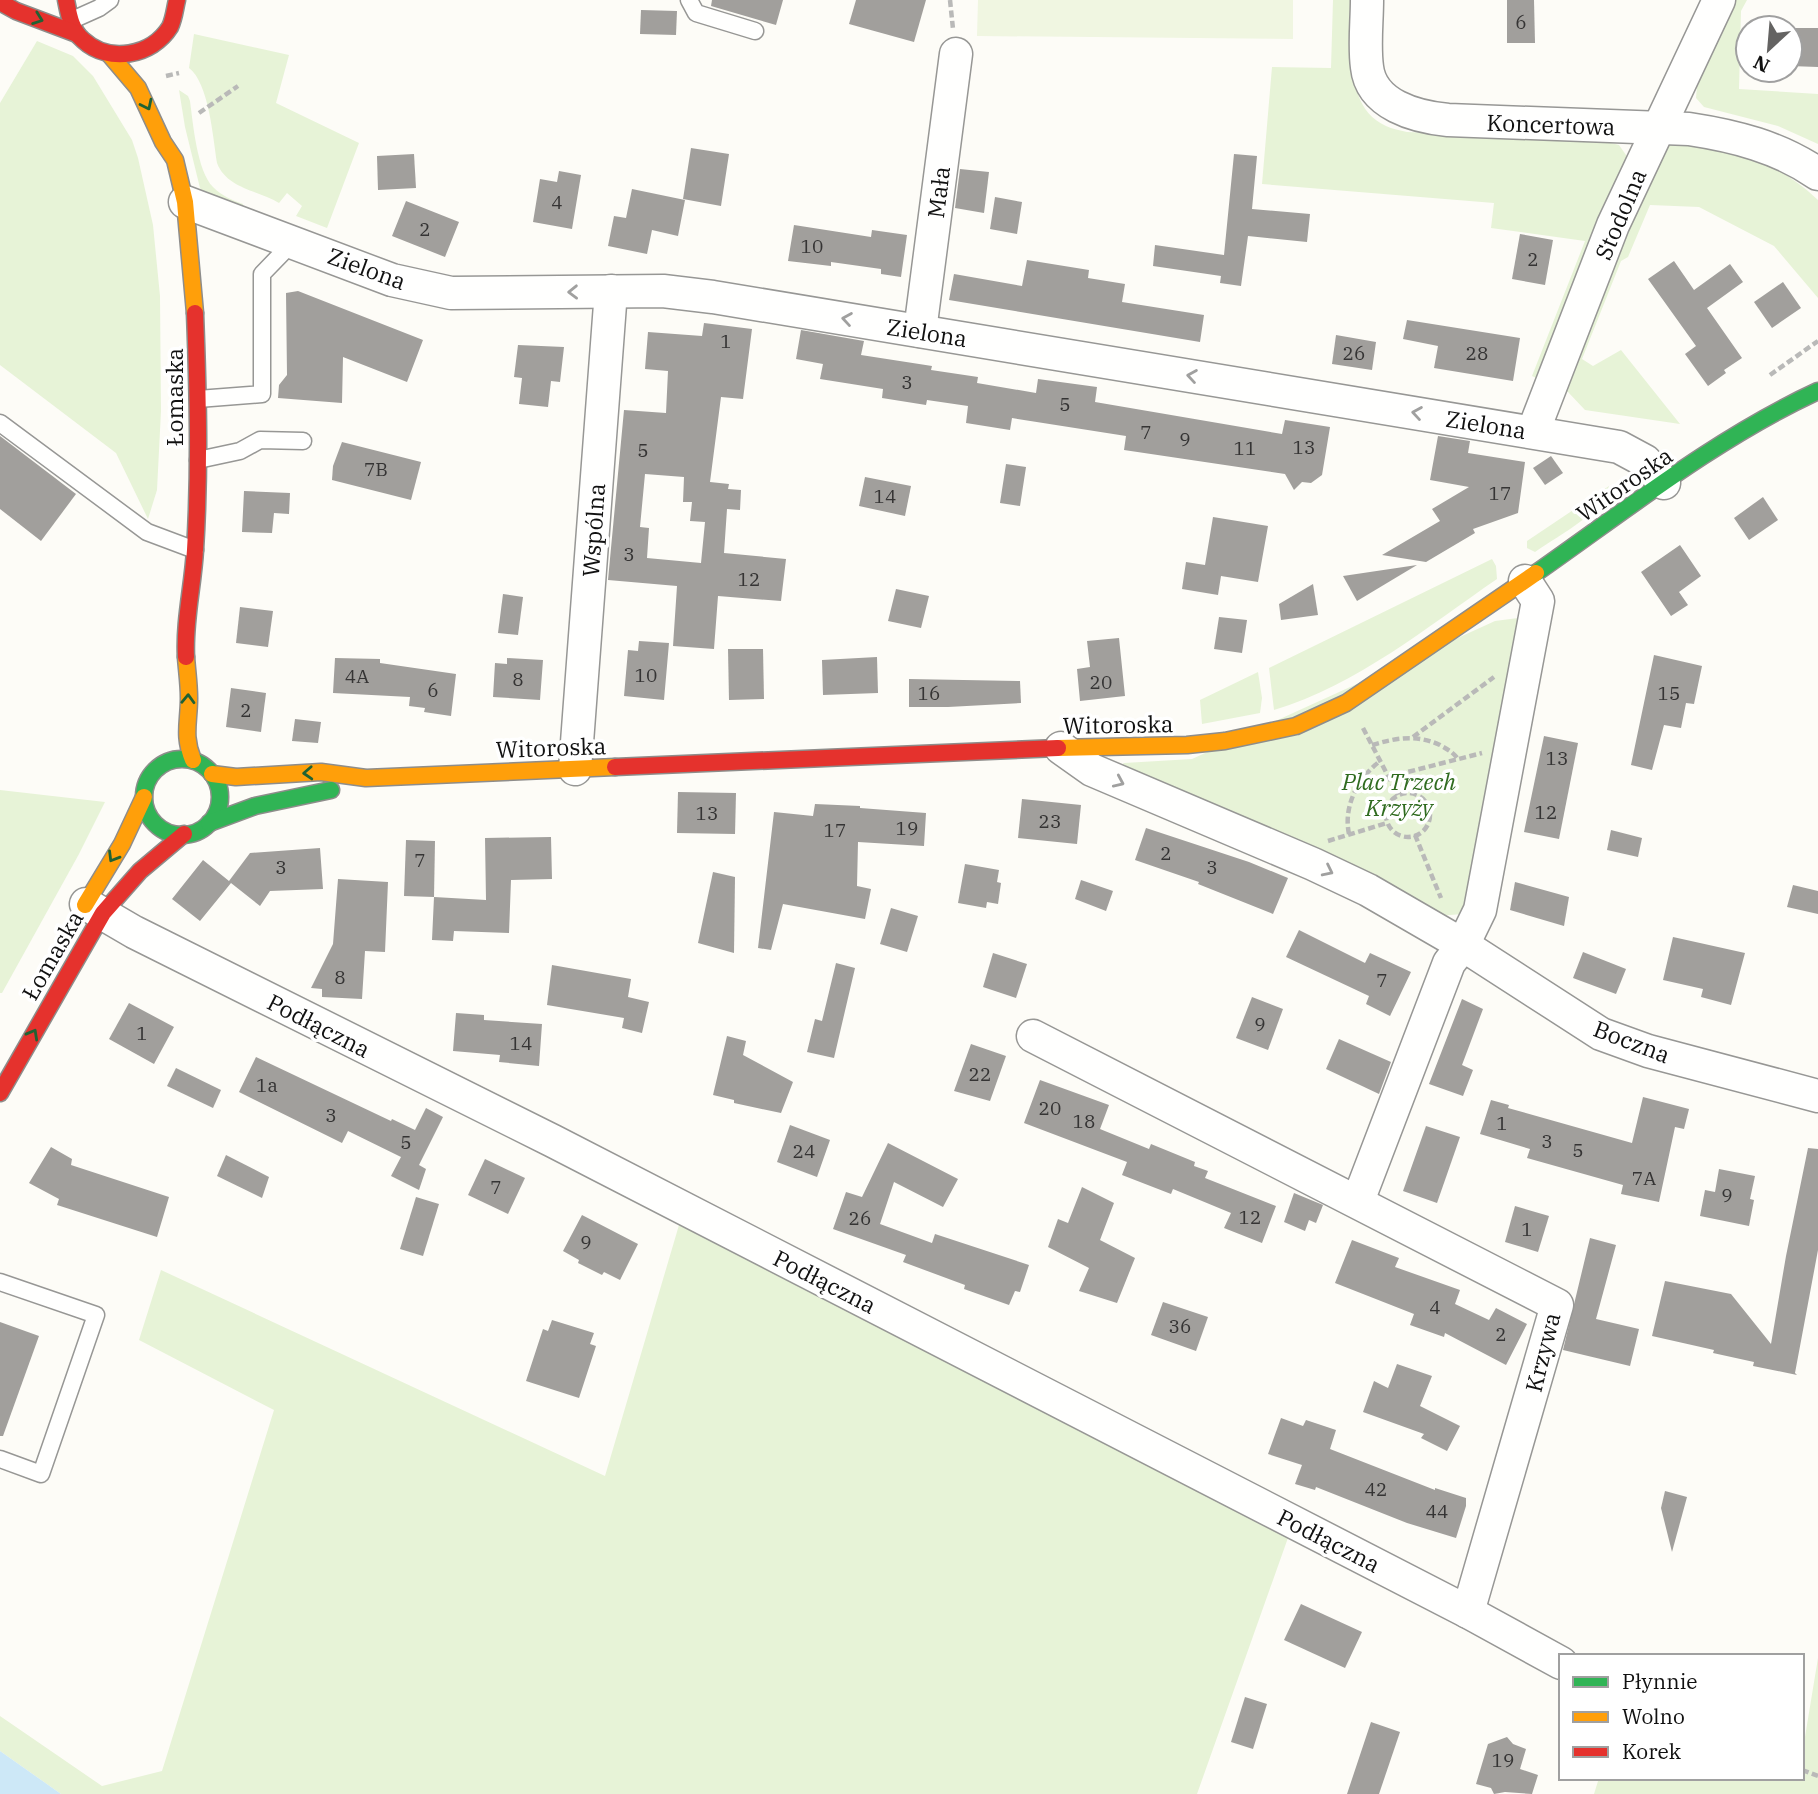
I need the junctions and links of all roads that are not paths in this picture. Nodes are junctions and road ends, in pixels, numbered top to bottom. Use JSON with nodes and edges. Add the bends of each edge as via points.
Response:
{"nodes":[{"id":1,"x":66,"y":0,"type":"edge"},
{"id":2,"x":110,"y":0,"type":"edge"},
{"id":3,"x":177,"y":0,"type":"edge"},
{"id":4,"x":689,"y":0,"type":"edge"},
{"id":5,"x":1367,"y":0,"type":"edge"},
{"id":6,"x":1719,"y":0,"type":"edge"},
{"id":7,"x":0,"y":2,"type":"edge"},
{"id":8,"x":171,"y":26,"type":"junction"},
{"id":9,"x":73,"y":27,"type":"junction"},
{"id":10,"x":755,"y":31,"type":"dead end"},
{"id":11,"x":956,"y":54,"type":"dead end"},
{"id":12,"x":110,"y":55,"type":"junction"},
{"id":13,"x":161,"y":62,"type":"dead end"},
{"id":14,"x":1657,"y":127,"type":"junction"},
{"id":15,"x":177,"y":131,"type":"dead end"},
{"id":16,"x":175,"y":160,"type":"junction"},
{"id":17,"x":1818,"y":174,"type":"edge"},
{"id":18,"x":185,"y":202,"type":"junction"},
{"id":19,"x":294,"y":241,"type":"junction"},
{"id":20,"x":611,"y":291,"type":"junction"},
{"id":21,"x":920,"y":331,"type":"junction"},
{"id":22,"x":1800,"y":384,"type":"dead end"},
{"id":23,"x":1818,"y":391,"type":"edge"},
{"id":24,"x":198,"y":399,"type":"junction"},
{"id":25,"x":1774,"y":411,"type":"junction"},
{"id":26,"x":0,"y":423,"type":"edge"},
{"id":27,"x":1533,"y":432,"type":"junction"},
{"id":28,"x":303,"y":441,"type":"dead end"},
{"id":29,"x":197,"y":461,"type":"junction"},
{"id":30,"x":1664,"y":483,"type":"junction"},
{"id":31,"x":195,"y":550,"type":"junction"},
{"id":32,"x":1525,"y":581,"type":"junction"},
{"id":33,"x":185,"y":636,"type":"junction"},
{"id":34,"x":173,"y":672,"type":"dead end"},
{"id":35,"x":1061,"y":748,"type":"junction"},
{"id":36,"x":159,"y":751,"type":"dead end"},
{"id":37,"x":193,"y":760,"type":"junction"},
{"id":38,"x":575,"y":769,"type":"junction"},
{"id":39,"x":154,"y":772,"type":"junction"},
{"id":40,"x":212,"y":774,"type":"junction"},
{"id":41,"x":366,"y":778,"type":"junction"},
{"id":42,"x":145,"y":797,"type":"junction"},
{"id":43,"x":209,"y":823,"type":"junction"},
{"id":44,"x":184,"y":834,"type":"junction"},
{"id":45,"x":89,"y":911,"type":"junction"},
{"id":46,"x":1463,"y":945,"type":"junction"},
{"id":47,"x":1033,"y":1036,"type":"dead end"},
{"id":48,"x":0,"y":1093,"type":"edge"},
{"id":49,"x":1818,"y":1096,"type":"edge"},
{"id":50,"x":1358,"y":1201,"type":"junction"},
{"id":51,"x":0,"y":1282,"type":"edge"},
{"id":52,"x":0,"y":1459,"type":"edge"},
{"id":53,"x":1468,"y":1612,"type":"junction"},
{"id":54,"x":1559,"y":1662,"type":"edge"}],
"edges":[{"from":1,"to":9,"type":"main road"},
{"from":2,"to":9,"type":"lane"},
{"from":3,"to":8,"type":"main road"},
{"from":4,"to":10,"type":"lane","via":[[696,13]]},
{"from":5,"to":14,"type":"street","name":"Koncertowa","via":[[1371,81],[1392,105],[1407,113],[1448,120]]},
{"from":6,"to":14,"type":"street","name":"Stodolna"},
{"from":7,"to":9,"type":"main road","name":"Łomaska","one_way":true},
{"from":8,"to":12,"type":"main road","via":[[147,49]]},
{"from":8,"to":13,"type":"main road"},
{"from":9,"to":12,"type":"main road","name":"Łomaska","via":[[88,44]]},
{"from":11,"to":21,"type":"street","name":"Mała"},
{"from":12,"to":16,"type":"main road","name":"Łomaska","one_way":true,"via":[[138,88]]},
{"from":14,"to":17,"type":"street","name":"Koncertowa","via":[[1713,132],[1755,143]]},
{"from":14,"to":27,"type":"street","name":"Stodolna"},
{"from":15,"to":16,"type":"main road","name":"Łomaska"},
{"from":16,"to":18,"type":"main road","name":"Łomaska"},
{"from":18,"to":19,"type":"street","name":"Zielona"},
{"from":18,"to":24,"type":"main road","name":"Łomaska"},
{"from":20,"to":19,"type":"street","name":"Zielona","one_way":true,"via":[[451,293],[392,280]]},
{"from":19,"to":24,"type":"lane","via":[[262,274],[262,394]]},
{"from":21,"to":20,"type":"street","name":"Zielona","one_way":true,"via":[[663,290]]},
{"from":20,"to":38,"type":"street","name":"Wspólna"},
{"from":27,"to":21,"type":"street","name":"Zielona","one_way":true},
{"from":22,"to":25,"type":"main road","name":"Witoroska"},
{"from":23,"to":25,"type":"main road","name":"Witoroska"},
{"from":24,"to":29,"type":"main road","name":"Łomaska"},
{"from":25,"to":30,"type":"main road","name":"Witoroska"},
{"from":26,"to":31,"type":"lane","via":[[147,533]]},
{"from":27,"to":30,"type":"street","name":"Zielona","via":[[1619,447],[1645,461]]},
{"from":28,"to":29,"type":"lane","via":[[260,440],[240,451]]},
{"from":29,"to":31,"type":"main road","name":"Łomaska"},
{"from":30,"to":32,"type":"main road","name":"Witoroska"},
{"from":31,"to":33,"type":"main road","name":"Łomaska"},
{"from":32,"to":35,"type":"main road","name":"Witoroska","via":[[1346,703],[1296,726],[1187,745]]},
{"from":32,"to":46,"type":"street","via":[[1538,601],[1480,910]]},
{"from":33,"to":34,"type":"main road","name":"Łomaska"},
{"from":37,"to":33,"type":"main road","name":"Łomaska","one_way":true,"via":[[187,745]]},
{"from":35,"to":38,"type":"main road","name":"Witoroska"},
{"from":35,"to":46,"type":"street","one_way":true,"via":[[1091,770],[1368,890]]},
{"from":36,"to":39,"type":"main road"},
{"from":37,"to":39,"type":"main road","via":[[168,762]]},
{"from":37,"to":40,"type":"main road"},
{"from":38,"to":41,"type":"main road","name":"Witoroska"},
{"from":39,"to":42,"type":"main road"},
{"from":41,"to":40,"type":"main road","name":"Witoroska","one_way":true,"via":[[321,772]]},
{"from":40,"to":43,"type":"main road","via":[[220,803]]},
{"from":41,"to":43,"type":"main road","name":"Witoroska","via":[[255,806]]},
{"from":42,"to":44,"type":"main road","via":[[156,824]]},
{"from":42,"to":45,"type":"main road","name":"Łomaska","one_way":true},
{"from":43,"to":44,"type":"main road","name":"Witoroska"},
{"from":44,"to":45,"type":"main road","name":"Witoroska"},
{"from":48,"to":45,"type":"main road","name":"Łomaska","one_way":true},
{"from":45,"to":53,"type":"street","name":"Podłączna","via":[[553,1142]]},
{"from":46,"to":49,"type":"street","name":"Boczna","via":[[1601,1034]]},
{"from":46,"to":50,"type":"street","via":[[1449,963]]},
{"from":47,"to":50,"type":"street","name":"Krzywa"},
{"from":50,"to":53,"type":"street","name":"Krzywa","via":[[1557,1305]]},
{"from":51,"to":52,"type":"lane","via":[[96,1315],[41,1474]]},
{"from":53,"to":54,"type":"street","name":"Podłączna"}]}
